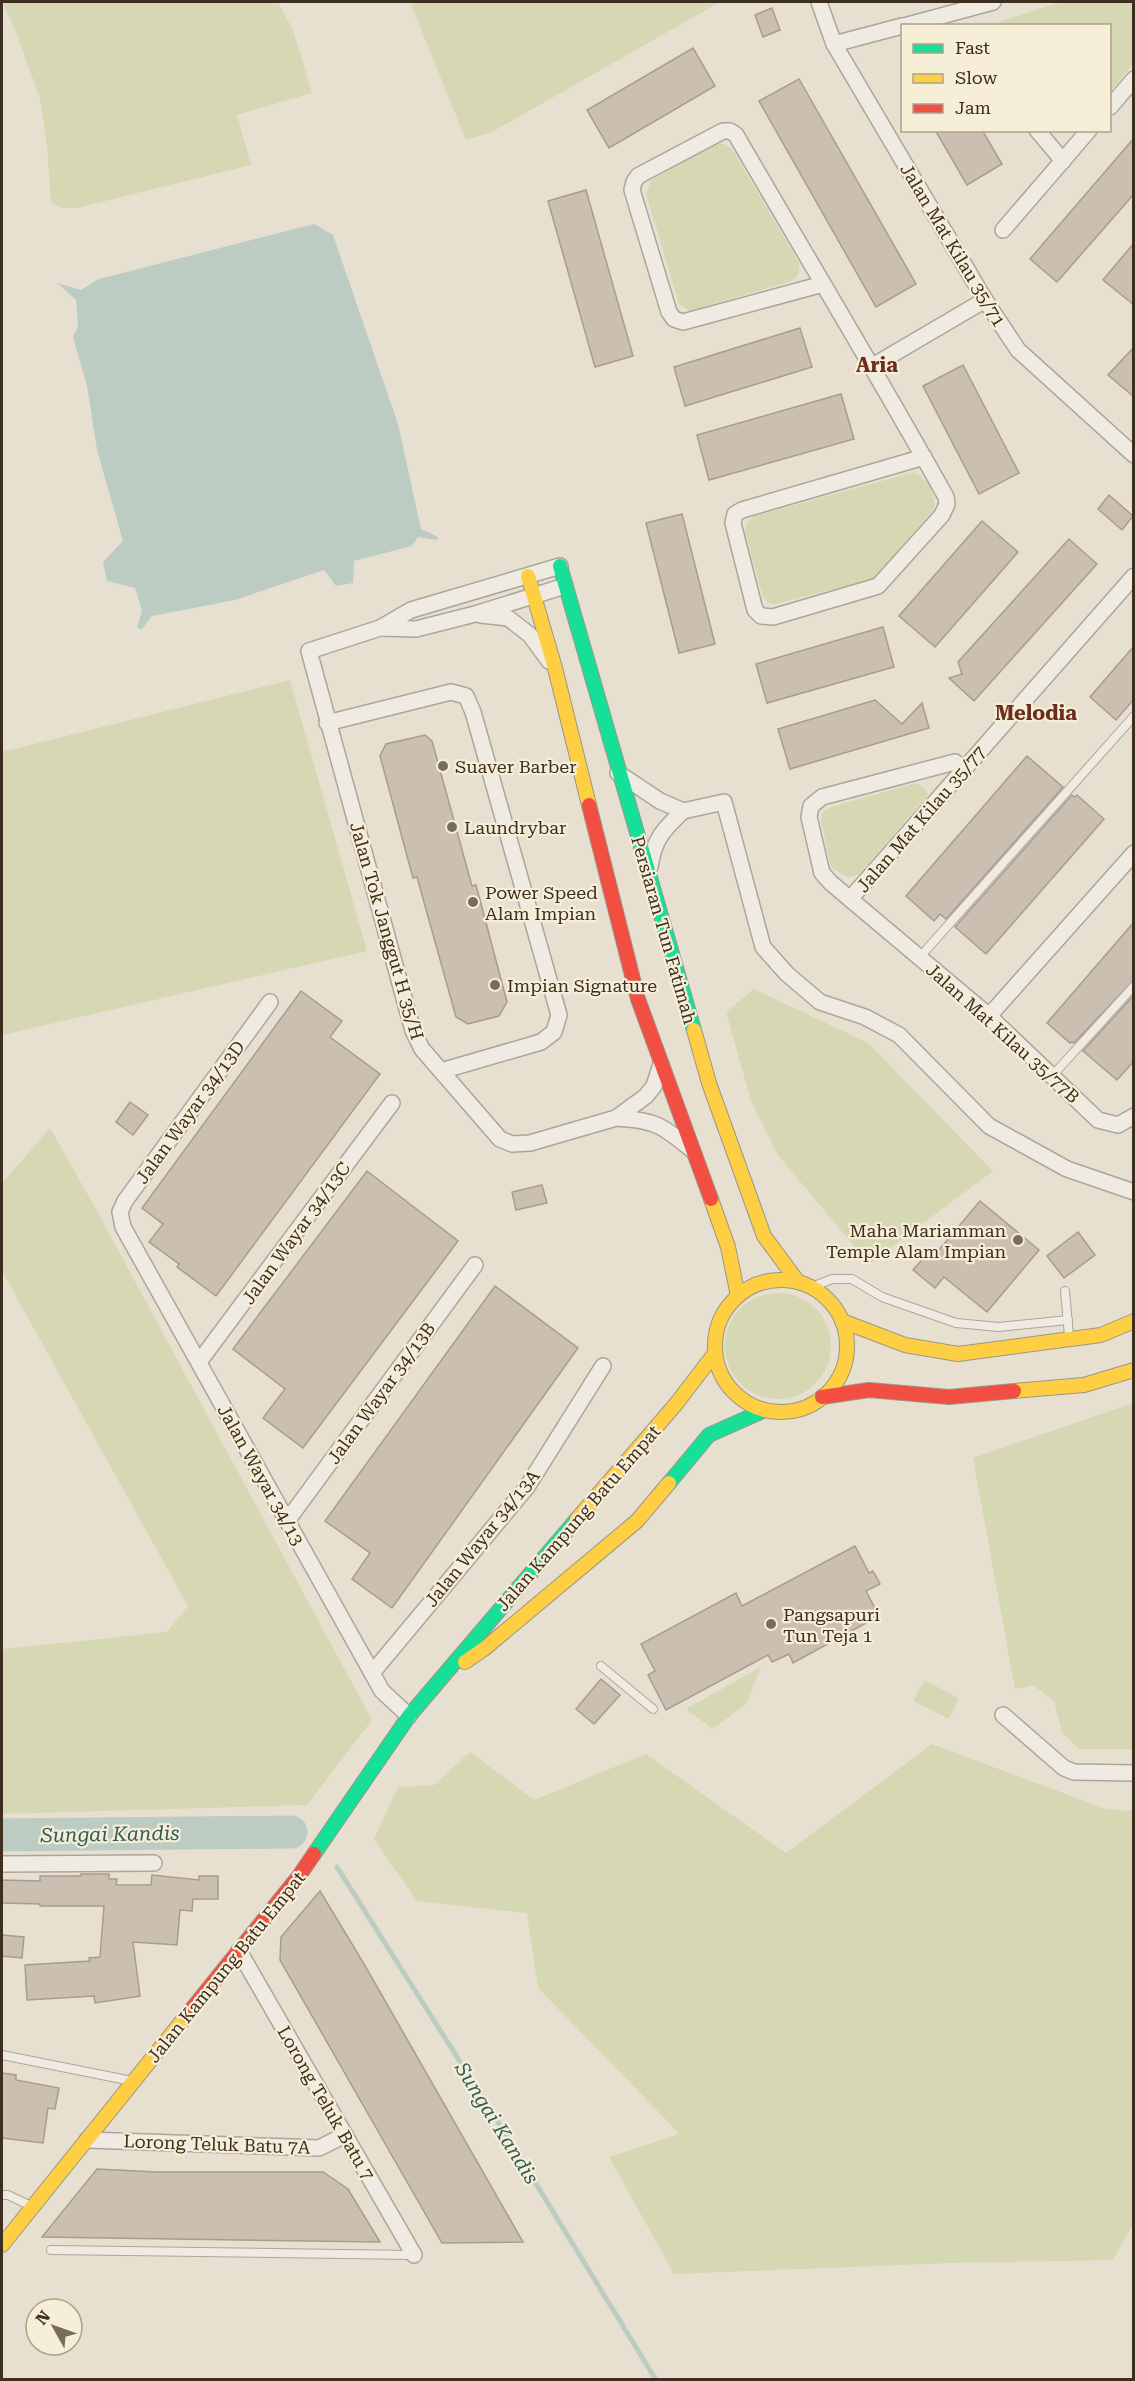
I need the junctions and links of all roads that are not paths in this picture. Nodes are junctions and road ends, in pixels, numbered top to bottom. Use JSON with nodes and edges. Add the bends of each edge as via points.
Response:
{"nodes":[{"id":1,"x":819,"y":2,"type":"edge"},
{"id":2,"x":993,"y":2,"type":"edge"},
{"id":3,"x":911,"y":24,"type":"edge"},
{"id":4,"x":901,"y":27,"type":"edge"},
{"id":5,"x":834,"y":44,"type":"junction"},
{"id":6,"x":1133,"y":81,"type":"edge"},
{"id":7,"x":1111,"y":106,"type":"edge"},
{"id":8,"x":1039,"y":132,"type":"edge"},
{"id":9,"x":1087,"y":132,"type":"edge"},
{"id":10,"x":1063,"y":160,"type":"junction"},
{"id":11,"x":1003,"y":230,"type":"dead end"},
{"id":12,"x":823,"y":284,"type":"junction"},
{"id":13,"x":985,"y":300,"type":"junction"},
{"id":14,"x":871,"y":367,"type":"junction"},
{"id":15,"x":1134,"y":455,"type":"edge"},
{"id":16,"x":924,"y":457,"type":"junction"},
{"id":17,"x":560,"y":566,"type":"joint"},
{"id":18,"x":528,"y":576,"type":"junction"},
{"id":19,"x":1134,"y":576,"type":"edge"},
{"id":20,"x":565,"y":586,"type":"junction"},
{"id":21,"x":534,"y":596,"type":"junction"},
{"id":22,"x":475,"y":614,"type":"junction"},
{"id":23,"x":380,"y":628,"type":"junction"},
{"id":24,"x":555,"y":668,"type":"junction"},
{"id":25,"x":1134,"y":716,"type":"edge"},
{"id":26,"x":327,"y":723,"type":"junction"},
{"id":27,"x":964,"y":770,"type":"junction"},
{"id":28,"x":618,"y":772,"type":"junction"},
{"id":29,"x":683,"y":810,"type":"junction"},
{"id":30,"x":1134,"y":853,"type":"edge"},
{"id":31,"x":648,"y":878,"type":"junction"},
{"id":32,"x":850,"y":899,"type":"junction"},
{"id":33,"x":919,"y":958,"type":"junction"},
{"id":34,"x":1134,"y":986,"type":"edge"},
{"id":35,"x":270,"y":1002,"type":"dead end"},
{"id":36,"x":989,"y":1016,"type":"junction"},
{"id":37,"x":661,"y":1064,"type":"junction"},
{"id":38,"x":441,"y":1071,"type":"junction"},
{"id":39,"x":1051,"y":1077,"type":"junction"},
{"id":40,"x":392,"y":1103,"type":"dead end"},
{"id":41,"x":1134,"y":1116,"type":"edge"},
{"id":42,"x":616,"y":1118,"type":"junction"},
{"id":43,"x":691,"y":1149,"type":"junction"},
{"id":44,"x":1134,"y":1192,"type":"edge"},
{"id":45,"x":123,"y":1227,"type":"joint"},
{"id":46,"x":475,"y":1265,"type":"dead end"},
{"id":47,"x":798,"y":1282,"type":"junction"},
{"id":48,"x":812,"y":1287,"type":"junction"},
{"id":49,"x":1065,"y":1291,"type":"dead end"},
{"id":50,"x":738,"y":1296,"type":"junction"},
{"id":51,"x":1068,"y":1320,"type":"junction"},
{"id":52,"x":842,"y":1321,"type":"junction"},
{"id":53,"x":1134,"y":1321,"type":"edge"},
{"id":54,"x":1069,"y":1338,"type":"junction"},
{"id":55,"x":715,"y":1353,"type":"junction"},
{"id":56,"x":199,"y":1362,"type":"junction"},
{"id":57,"x":603,"y":1366,"type":"dead end"},
{"id":58,"x":1134,"y":1370,"type":"edge"},
{"id":59,"x":822,"y":1397,"type":"junction"},
{"id":60,"x":765,"y":1410,"type":"junction"},
{"id":61,"x":287,"y":1521,"type":"junction"},
{"id":62,"x":601,"y":1666,"type":"dead end"},
{"id":63,"x":372,"y":1673,"type":"junction"},
{"id":64,"x":438,"y":1680,"type":"junction"},
{"id":65,"x":653,"y":1709,"type":"dead end"},
{"id":66,"x":1003,"y":1714,"type":"dead end"},
{"id":67,"x":409,"y":1716,"type":"junction"},
{"id":68,"x":1134,"y":1773,"type":"edge"},
{"id":69,"x":154,"y":1863,"type":"dead end"},
{"id":70,"x":2,"y":1864,"type":"edge"},
{"id":71,"x":239,"y":1951,"type":"junction"},
{"id":72,"x":2,"y":2055,"type":"edge"},
{"id":73,"x":134,"y":2081,"type":"junction"},
{"id":74,"x":345,"y":2135,"type":"junction"},
{"id":75,"x":87,"y":2140,"type":"junction"},
{"id":76,"x":2,"y":2195,"type":"edge"},
{"id":77,"x":32,"y":2207,"type":"junction"},
{"id":78,"x":2,"y":2245,"type":"edge"},
{"id":79,"x":51,"y":2250,"type":"dead end"},
{"id":80,"x":414,"y":2255,"type":"joint"}],
"edges":[{"from":1,"to":5,"type":"street","name":"Jalan Mat Kilau 35/71"},
{"from":2,"to":3,"type":"street"},
{"from":4,"to":5,"type":"street"},
{"from":5,"to":13,"type":"street","name":"Jalan Mat Kilau 35/71"},
{"from":6,"to":7,"type":"street"},
{"from":8,"to":10,"type":"street"},
{"from":9,"to":10,"type":"street"},
{"from":10,"to":11,"type":"street"},
{"from":12,"to":12,"type":"street","via":[[683,322],[674,319],[632,190],[634,182],[723,131],[730,131],[736,135]]},
{"from":12,"to":14,"type":"street"},
{"from":13,"to":14,"type":"street"},
{"from":13,"to":15,"type":"street","name":"Jalan Mat Kilau 35/71","via":[[1018,350]]},
{"from":14,"to":16,"type":"street"},
{"from":16,"to":16,"type":"street","via":[[735,514],[733,523],[755,610],[761,616],[773,617],[878,586],[942,515],[947,504]]},
{"from":17,"to":18,"type":"street"},
{"from":17,"to":20,"type":"main road","name":"Persiaran Tun Fatimah"},
{"from":18,"to":21,"type":"main road"},
{"from":18,"to":23,"type":"street","via":[[411,610]]},
{"from":19,"to":27,"type":"street","name":"Jalan Mat Kilau 35/77"},
{"from":20,"to":21,"type":"street"},
{"from":20,"to":28,"type":"main road","name":"Persiaran Tun Fatimah"},
{"from":21,"to":22,"type":"street"},
{"from":21,"to":24,"type":"main road"},
{"from":22,"to":23,"type":"street","via":[[416,629]]},
{"from":22,"to":24,"type":"street","via":[[508,618],[530,635]]},
{"from":23,"to":26,"type":"street","name":"Jalan Tok Janggut H 35/H","via":[[309,651]]},
{"from":24,"to":37,"type":"main road","via":[[638,999]]},
{"from":25,"to":33,"type":"lane"},
{"from":26,"to":38,"type":"street","name":"Jalan Tok Janggut H 35/H","via":[[413,1030],[422,1049]]},
{"from":26,"to":38,"type":"street","via":[[451,692],[466,696],[473,712],[559,1016],[554,1032],[541,1042]]},
{"from":27,"to":32,"type":"street","name":"Jalan Mat Kilau 35/77"},
{"from":27,"to":32,"type":"street","name":"Jalan Mat Kilau 35/77B","via":[[955,762],[822,797],[811,807],[809,817],[822,873]]},
{"from":28,"to":29,"type":"street","via":[[660,801]]},
{"from":28,"to":31,"type":"main road","name":"Persiaran Tun Fatimah"},
{"from":29,"to":31,"type":"street","via":[[653,848]]},
{"from":29,"to":44,"type":"street","via":[[723,801],[763,947],[786,974],[820,1002],[865,1017],[899,1035],[989,1126],[1067,1169]]},
{"from":30,"to":36,"type":"street"},
{"from":31,"to":47,"type":"main road","name":"Persiaran Tun Fatimah","via":[[709,1083],[764,1236]]},
{"from":32,"to":33,"type":"street","name":"Jalan Mat Kilau 35/77B"},
{"from":33,"to":36,"type":"street","name":"Jalan Mat Kilau 35/77B"},
{"from":34,"to":39,"type":"lane"},
{"from":35,"to":45,"type":"street","name":"Jalan Wayar 34/13D","via":[[125,1201],[120,1212]]},
{"from":36,"to":39,"type":"street","name":"Jalan Mat Kilau 35/77B"},
{"from":37,"to":42,"type":"street","via":[[654,1086]]},
{"from":37,"to":43,"type":"main road"},
{"from":38,"to":42,"type":"street","name":"Jalan Tok Janggut H 35/H","via":[[500,1139],[512,1144],[530,1143]]},
{"from":39,"to":41,"type":"street","name":"Jalan Mat Kilau 35/77B","via":[[1098,1120],[1118,1125]]},
{"from":40,"to":56,"type":"street","name":"Jalan Wayar 34/13C"},
{"from":42,"to":43,"type":"street","via":[[643,1119],[666,1129]]},
{"from":43,"to":50,"type":"main road","via":[[728,1247]]},
{"from":45,"to":56,"type":"street","name":"Jalan Wayar 34/13"},
{"from":46,"to":61,"type":"street","name":"Jalan Wayar 34/13B"},
{"from":47,"to":48,"type":"main road"},
{"from":47,"to":50,"type":"main road","via":[[771,1281]]},
{"from":48,"to":51,"type":"lane","via":[[832,1279],[852,1279],[882,1297],[956,1323],[999,1327]]},
{"from":48,"to":52,"type":"main road","via":[[830,1302]]},
{"from":49,"to":51,"type":"lane"},
{"from":50,"to":55,"type":"main road","via":[[722,1316]]},
{"from":51,"to":54,"type":"lane"},
{"from":52,"to":54,"type":"main road","via":[[904,1345],[958,1354]]},
{"from":52,"to":59,"type":"main road","via":[[847,1344],[844,1364]]},
{"from":53,"to":54,"type":"main road","via":[[1101,1335]]},
{"from":55,"to":60,"type":"main road","via":[[720,1372],[731,1389],[746,1402]]},
{"from":55,"to":64,"type":"main road","name":"Jalan Kampung Batu Empat","via":[[676,1404]]},
{"from":56,"to":61,"type":"street","name":"Jalan Wayar 34/13"},
{"from":57,"to":63,"type":"street","name":"Jalan Wayar 34/13A","via":[[527,1487]]},
{"from":58,"to":59,"type":"main road","via":[[1084,1385],[948,1397],[869,1390]]},
{"from":59,"to":60,"type":"main road","via":[[784,1412]]},
{"from":60,"to":64,"type":"main road","name":"Jalan Kampung Batu Empat","via":[[709,1435],[637,1521],[484,1649]]},
{"from":61,"to":63,"type":"street","name":"Jalan Wayar 34/13"},
{"from":62,"to":65,"type":"lane"},
{"from":63,"to":67,"type":"street","name":"Jalan Wayar 34/13","via":[[382,1690]]},
{"from":64,"to":67,"type":"main road","name":"Jalan Kampung Batu Empat"},
{"from":66,"to":68,"type":"street","via":[[1074,1772]]},
{"from":67,"to":71,"type":"main road","name":"Jalan Kampung Batu Empat","via":[[299,1876]]},
{"from":69,"to":70,"type":"street"},
{"from":71,"to":73,"type":"main road","name":"Jalan Kampung Batu Empat"},
{"from":71,"to":74,"type":"street","name":"Lorong Teluk Batu 7"},
{"from":72,"to":73,"type":"lane"},
{"from":73,"to":75,"type":"main road","name":"Jalan Kampung Batu Empat"},
{"from":74,"to":75,"type":"street","name":"Lorong Teluk Batu 7A","via":[[319,2148]]},
{"from":74,"to":80,"type":"street","name":"Lorong Teluk Batu 7"},
{"from":75,"to":77,"type":"main road","name":"Jalan Kampung Batu Empat"},
{"from":76,"to":77,"type":"lane"},
{"from":77,"to":78,"type":"main road","name":"Jalan Kampung Batu Empat"},
{"from":79,"to":80,"type":"lane"}]}
